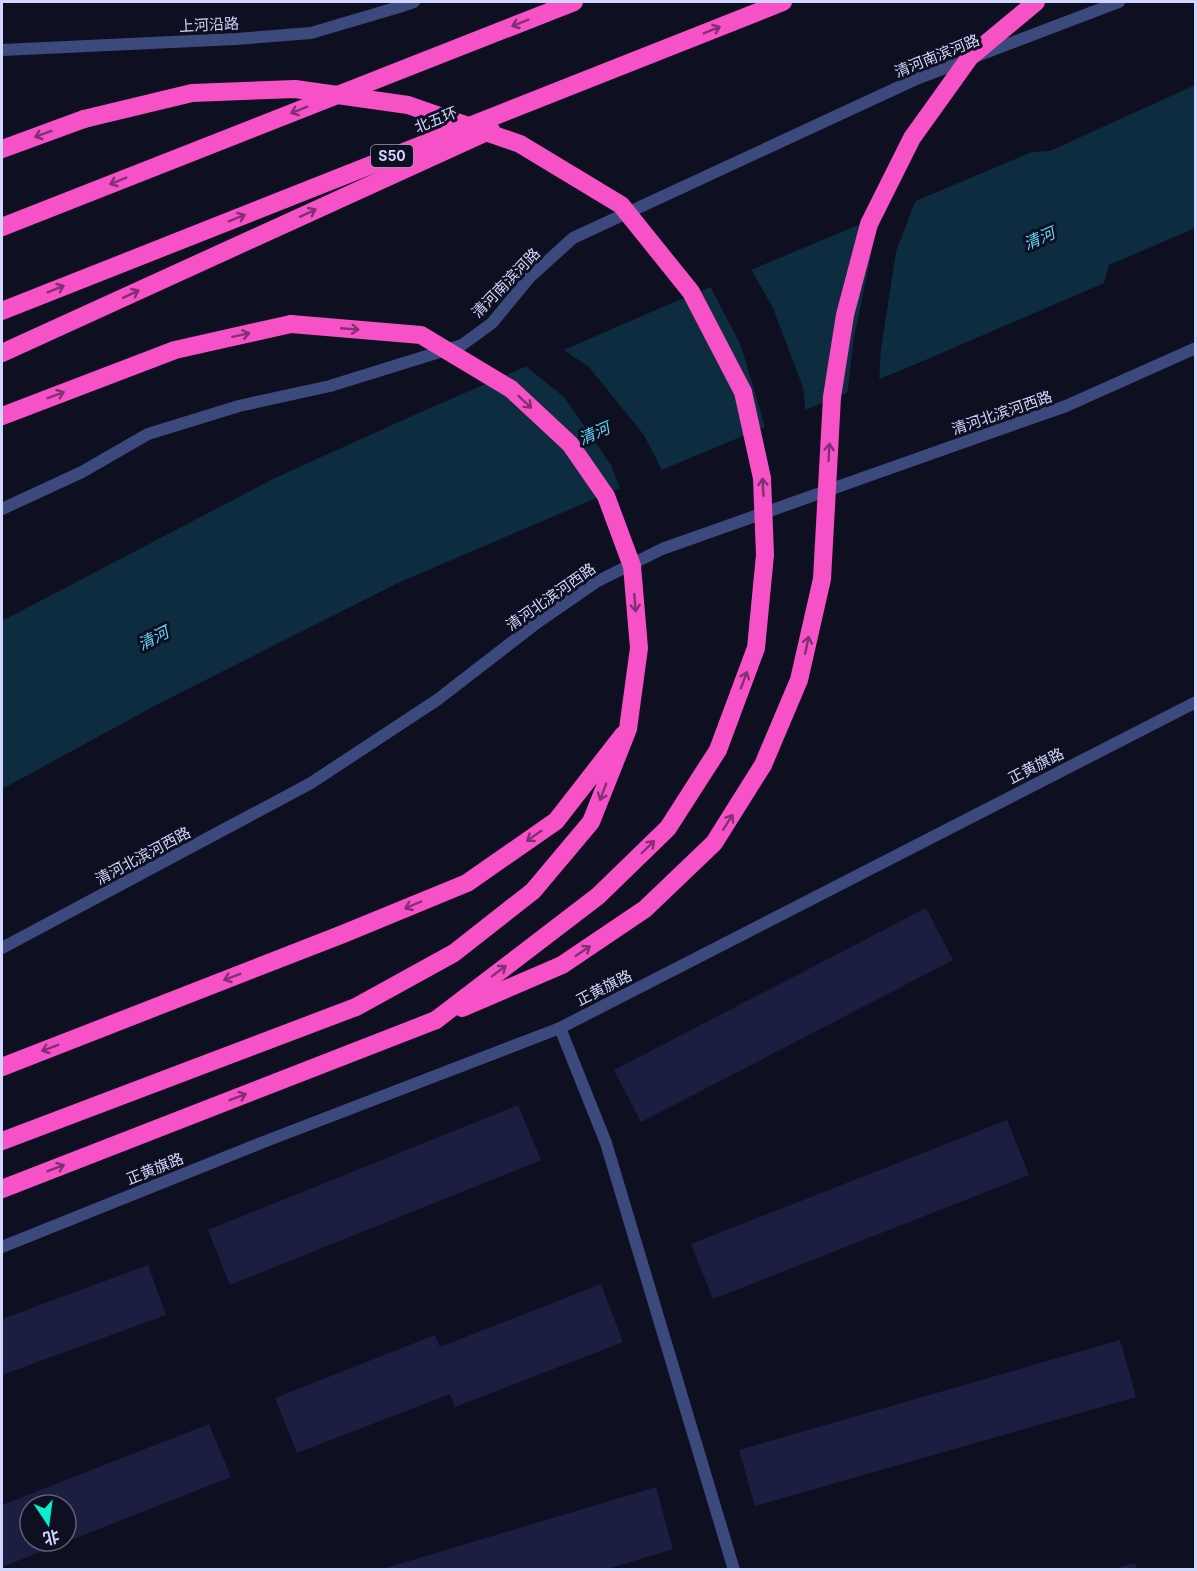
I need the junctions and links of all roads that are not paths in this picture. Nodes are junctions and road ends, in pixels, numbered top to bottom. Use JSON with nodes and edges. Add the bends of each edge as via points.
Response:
{"nodes":[{"id":1,"x":414,"y":2,"type":"edge"},
{"id":2,"x":574,"y":2,"type":"edge"},
{"id":3,"x":783,"y":2,"type":"edge"},
{"id":4,"x":1036,"y":2,"type":"edge"},
{"id":5,"x":1119,"y":2,"type":"edge"},
{"id":6,"x":686,"y":41,"type":"junction"},
{"id":7,"x":2,"y":51,"type":"edge"},
{"id":8,"x":2,"y":149,"type":"edge"},
{"id":9,"x":2,"y":227,"type":"edge"},
{"id":10,"x":2,"y":311,"type":"edge"},
{"id":11,"x":1196,"y":348,"type":"edge"},
{"id":12,"x":2,"y":353,"type":"edge"},
{"id":13,"x":2,"y":416,"type":"edge"},
{"id":14,"x":2,"y":509,"type":"edge"},
{"id":15,"x":1196,"y":702,"type":"edge"},
{"id":16,"x":628,"y":729,"type":"junction"},
{"id":17,"x":2,"y":948,"type":"edge"},
{"id":18,"x":436,"y":1020,"type":"junction"},
{"id":19,"x":560,"y":1028,"type":"junction"},
{"id":20,"x":2,"y":1067,"type":"edge"},
{"id":21,"x":2,"y":1141,"type":"edge"},
{"id":22,"x":2,"y":1189,"type":"edge"},
{"id":23,"x":2,"y":1247,"type":"edge"},
{"id":24,"x":734,"y":1569,"type":"edge"}],
"edges":[{"from":1,"to":7,"type":"street","name":"上河沿路","via":[[311,33]]},
{"from":2,"to":9,"type":"highway","one_way":true},
{"from":6,"to":3,"type":"highway","name":"北五环","number":"S50","one_way":true},
{"from":18,"to":4,"type":"highway","one_way":true,"bridge":true,"via":[[562,965],[645,909],[714,843],[763,765],[799,680],[822,579],[832,397],[845,315],[869,225],[912,138],[970,57]]},
{"from":5,"to":14,"type":"street","name":"清河南滨河路","via":[[914,80],[573,238],[530,277],[492,323],[462,345],[330,386],[239,406],[148,434],[82,472]]},
{"from":10,"to":6,"type":"highway","name":"北五环","number":"S50","one_way":true},
{"from":12,"to":6,"type":"highway","one_way":true},
{"from":18,"to":8,"type":"highway","one_way":true,"bridge":true,"via":[[598,896],[668,828],[718,750],[756,648],[765,555],[762,478],[743,392],[691,292],[621,205],[520,144],[408,105],[296,89],[192,93],[84,119]]},
{"from":11,"to":17,"type":"street","name":"清河北滨河西路","via":[[1066,406],[662,549],[596,582],[437,700],[311,783]]},
{"from":13,"to":16,"type":"highway","one_way":true,"bridge":true,"via":[[175,350],[291,324],[421,335],[511,389],[570,444],[606,496],[632,566],[639,648]]},
{"from":15,"to":19,"type":"street","name":"正黄旗路"},
{"from":16,"to":20,"type":"highway","one_way":true,"bridge":true,"via":[[556,821],[467,883]]},
{"from":16,"to":21,"type":"highway","one_way":true,"bridge":true,"via":[[591,822],[533,891],[454,953],[356,1007]]},
{"from":22,"to":18,"type":"highway","one_way":true},
{"from":19,"to":23,"type":"street","name":"正黄旗路"},
{"from":19,"to":24,"type":"street","via":[[606,1143]]}]}
